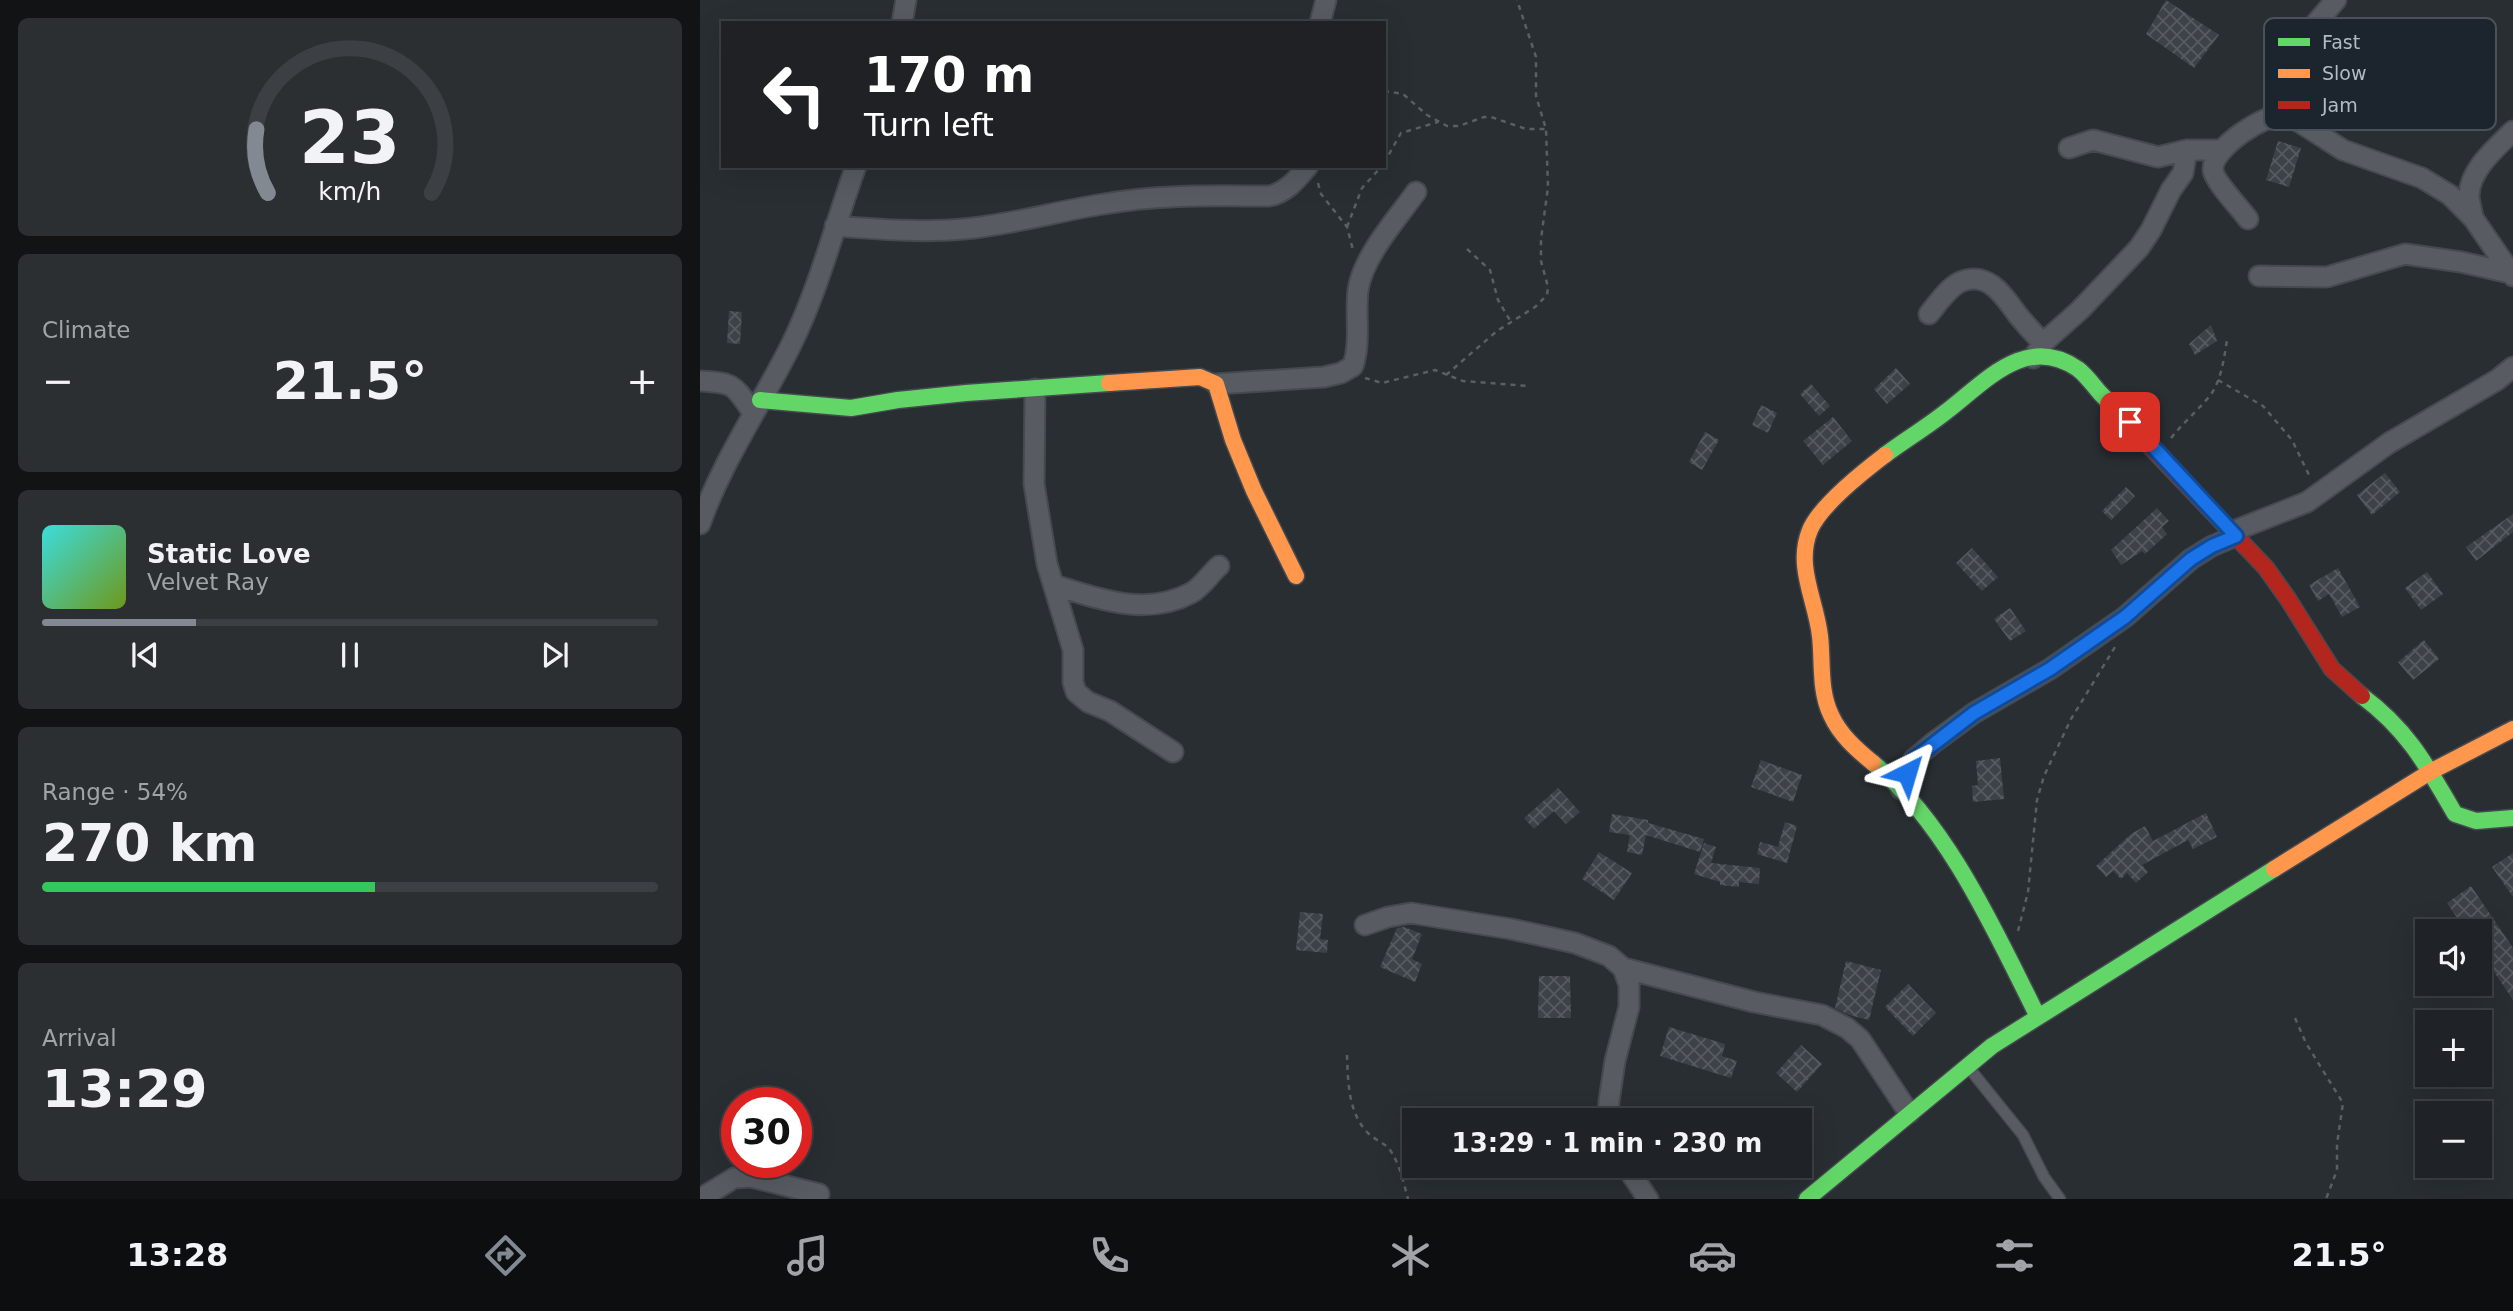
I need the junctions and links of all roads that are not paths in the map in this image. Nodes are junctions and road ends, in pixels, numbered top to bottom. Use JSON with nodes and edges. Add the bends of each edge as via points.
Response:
{"nodes":[{"id":1,"x":906,"y":0,"type":"edge"},
{"id":2,"x":1326,"y":0,"type":"edge"},
{"id":3,"x":2336,"y":0,"type":"edge"},
{"id":4,"x":2320,"y":18,"type":"edge"},
{"id":5,"x":902,"y":21,"type":"edge"},
{"id":6,"x":1321,"y":21,"type":"edge"},
{"id":7,"x":2264,"y":118,"type":"edge"},
{"id":8,"x":2312,"y":130,"type":"edge"},
{"id":9,"x":2513,"y":131,"type":"edge"},
{"id":10,"x":2069,"y":148,"type":"dead end"},
{"id":11,"x":2187,"y":150,"type":"junction"},
{"id":12,"x":2222,"y":150,"type":"junction"},
{"id":13,"x":855,"y":168,"type":"edge"},
{"id":14,"x":1313,"y":172,"type":"edge"},
{"id":15,"x":1416,"y":191,"type":"dead end"},
{"id":16,"x":2473,"y":218,"type":"junction"},
{"id":17,"x":2248,"y":219,"type":"dead end"},
{"id":18,"x":835,"y":226,"type":"junction"},
{"id":19,"x":2512,"y":275,"type":"edge"},
{"id":20,"x":2259,"y":276,"type":"dead end"},
{"id":21,"x":1929,"y":314,"type":"dead end"},
{"id":22,"x":2038,"y":351,"type":"junction"},
{"id":23,"x":2511,"y":371,"type":"edge"},
{"id":24,"x":700,"y":381,"type":"edge"},
{"id":25,"x":1216,"y":384,"type":"junction"},
{"id":26,"x":1035,"y":389,"type":"junction"},
{"id":27,"x":756,"y":406,"type":"junction"},
{"id":28,"x":700,"y":524,"type":"edge"},
{"id":29,"x":2233,"y":534,"type":"junction"},
{"id":30,"x":1219,"y":566,"type":"dead end"},
{"id":31,"x":1296,"y":576,"type":"dead end"},
{"id":32,"x":1054,"y":585,"type":"junction"},
{"id":33,"x":2513,"y":729,"type":"edge"},
{"id":34,"x":1173,"y":752,"type":"dead end"},
{"id":35,"x":2430,"y":772,"type":"junction"},
{"id":36,"x":1901,"y":789,"type":"junction"},
{"id":37,"x":2513,"y":818,"type":"edge"},
{"id":38,"x":1365,"y":925,"type":"dead end"},
{"id":39,"x":1623,"y":968,"type":"junction"},
{"id":40,"x":2038,"y":1017,"type":"junction"},
{"id":41,"x":1967,"y":1066,"type":"junction"},
{"id":42,"x":1609,"y":1108,"type":"edge"},
{"id":43,"x":1909,"y":1113,"type":"junction"},
{"id":44,"x":1634,"y":1178,"type":"edge"},
{"id":45,"x":819,"y":1194,"type":"dead end"},
{"id":46,"x":700,"y":1199,"type":"edge"},
{"id":47,"x":1648,"y":1199,"type":"edge"},
{"id":48,"x":1807,"y":1199,"type":"edge"},
{"id":49,"x":2060,"y":1199,"type":"edge"}],
"edges":[{"from":1,"to":5,"type":"street"},
{"from":2,"to":6,"type":"street"},
{"from":3,"to":4,"type":"street"},
{"from":7,"to":12,"type":"street"},
{"from":8,"to":16,"type":"street","via":[[2343,150],[2422,178],[2450,195]]},
{"from":9,"to":16,"type":"street","via":[[2473,180],[2469,194]]},
{"from":10,"to":11,"type":"street","via":[[2093,140],[2158,157]]},
{"from":11,"to":12,"type":"street"},
{"from":11,"to":22,"type":"street","via":[[2183,173],[2139,248]]},
{"from":12,"to":17,"type":"street","via":[[2213,170]]},
{"from":13,"to":18,"type":"street"},
{"from":14,"to":18,"type":"street","via":[[1278,195],[1164,196],[962,229]]},
{"from":15,"to":25,"type":"street","via":[[1362,272],[1353,366],[1324,377]]},
{"from":16,"to":19,"type":"street"},
{"from":18,"to":27,"type":"street","via":[[793,342]]},
{"from":19,"to":20,"type":"street","via":[[2405,254],[2327,277]]},
{"from":21,"to":22,"type":"street","via":[[1951,288],[1976,279],[2005,295]]},
{"from":22,"to":29,"type":"street","via":[[2079,370]]},
{"from":22,"to":36,"type":"street","via":[[1982,378],[1943,416],[1854,478],[1818,517],[1807,539],[1805,572],[1820,633],[1831,715],[1841,731]]},
{"from":23,"to":29,"type":"street","via":[[2389,443],[2318,495]]},
{"from":24,"to":27,"type":"street","via":[[735,387]]},
{"from":25,"to":26,"type":"street","via":[[1200,377]]},
{"from":25,"to":31,"type":"street","via":[[1254,491]]},
{"from":26,"to":27,"type":"street","via":[[851,408]]},
{"from":26,"to":32,"type":"street","via":[[1034,484]]},
{"from":27,"to":28,"type":"street"},
{"from":29,"to":35,"type":"street","via":[[2268,571],[2337,675],[2397,725]]},
{"from":29,"to":36,"type":"street","via":[[2191,559],[2125,617],[1933,743],[1914,759]]},
{"from":30,"to":32,"type":"street","via":[[1193,592],[1144,605],[1115,604]]},
{"from":32,"to":34,"type":"street","via":[[1073,650],[1076,692]]},
{"from":33,"to":35,"type":"street"},
{"from":35,"to":37,"type":"street","via":[[2455,814],[2463,819]]},
{"from":35,"to":40,"type":"street"},
{"from":36,"to":40,"type":"street","via":[[1953,859]]},
{"from":38,"to":39,"type":"street","via":[[1411,913],[1461,920],[1575,943],[1609,956]]},
{"from":39,"to":42,"type":"street","via":[[1629,1007]]},
{"from":39,"to":43,"type":"street","via":[[1835,1021],[1860,1039]]},
{"from":40,"to":41,"type":"street"},
{"from":41,"to":43,"type":"street"},
{"from":41,"to":49,"type":"lane","via":[[2023,1135]]},
{"from":43,"to":48,"type":"street"},
{"from":44,"to":47,"type":"street"},
{"from":45,"to":46,"type":"street","via":[[751,1177],[734,1178]]}]}
